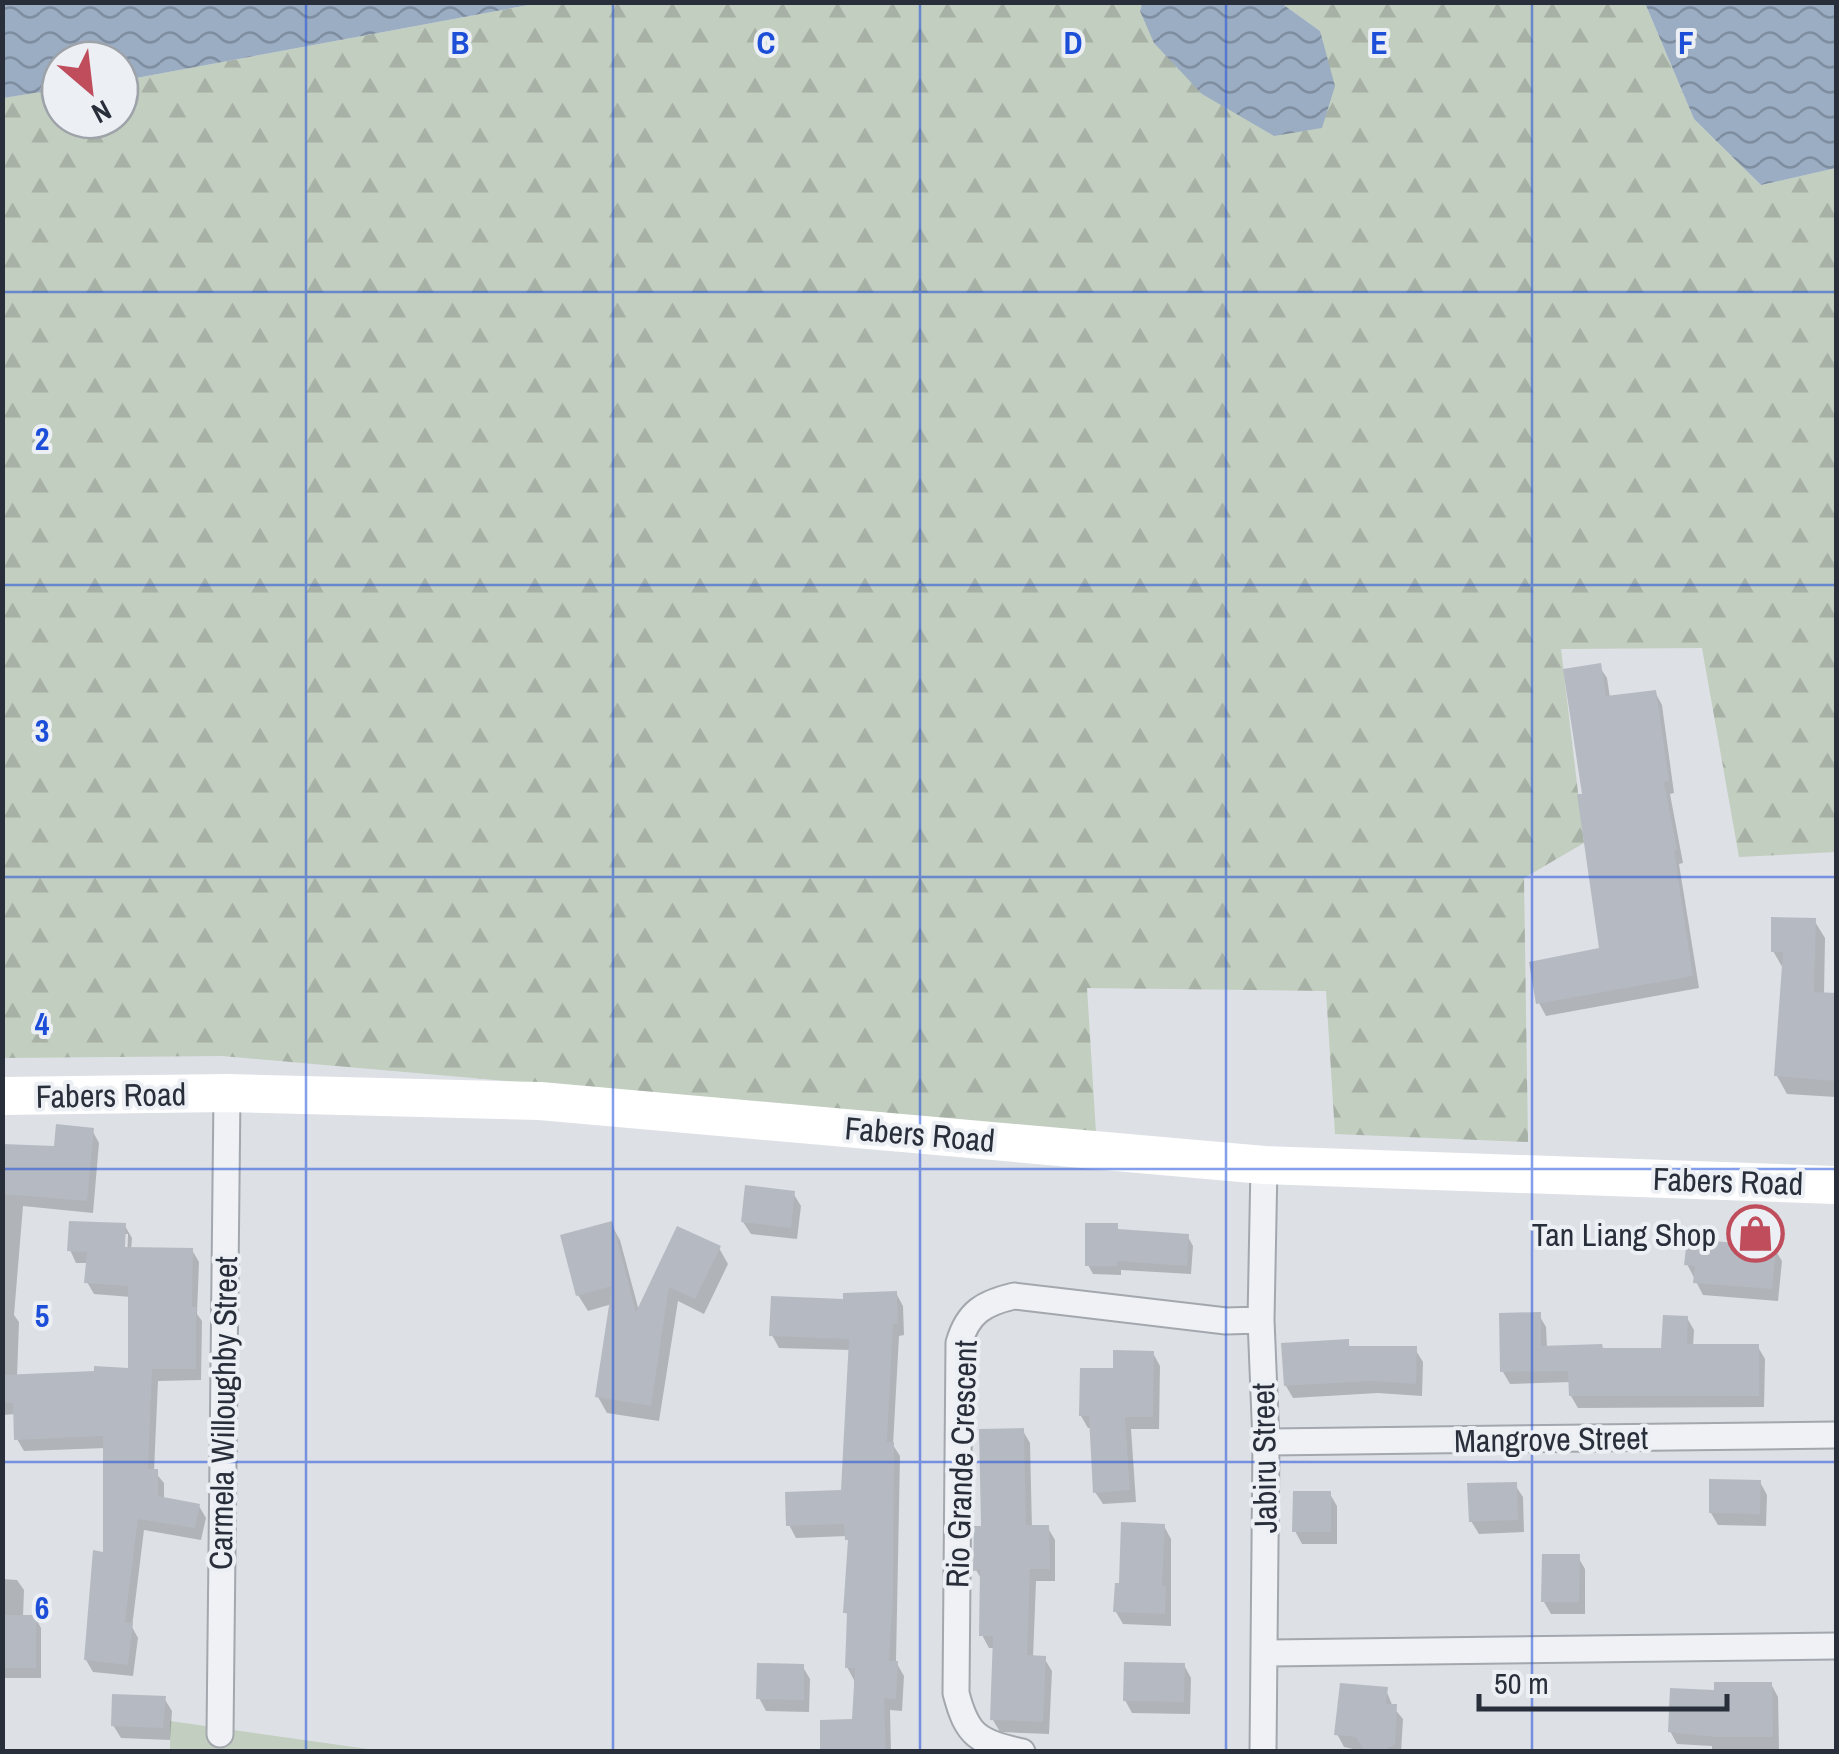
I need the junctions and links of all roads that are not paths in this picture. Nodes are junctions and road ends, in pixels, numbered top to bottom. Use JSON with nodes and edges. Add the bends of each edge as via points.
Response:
{"nodes":[{"id":1,"x":227,"y":1093,"type":"junction"},
{"id":2,"x":2,"y":1096,"type":"edge"},
{"id":3,"x":1264,"y":1165,"type":"junction"},
{"id":4,"x":1836,"y":1185,"type":"edge"},
{"id":5,"x":1261,"y":1320,"type":"junction"},
{"id":6,"x":1836,"y":1435,"type":"edge"},
{"id":7,"x":1266,"y":1442,"type":"junction"},
{"id":8,"x":1836,"y":1646,"type":"edge"},
{"id":9,"x":1265,"y":1653,"type":"junction"},
{"id":10,"x":220,"y":1734,"type":"dead end"},
{"id":11,"x":1022,"y":1752,"type":"edge"},
{"id":12,"x":1263,"y":1752,"type":"edge"}],
"edges":[{"from":1,"to":2,"type":"main road","name":"Fabers Road"},
{"from":1,"to":3,"type":"main road","name":"Fabers Road","via":[[540,1100]]},
{"from":1,"to":10,"type":"street","name":"Carmela Willoughby Street"},
{"from":3,"to":4,"type":"main road","name":"Fabers Road"},
{"from":3,"to":5,"type":"street","name":"Jabiru Street"},
{"from":5,"to":7,"type":"street","name":"Jabiru Street"},
{"from":5,"to":11,"type":"street","name":"Rio Grande Crescent","via":[[1014,1296],[975,1311],[964,1327],[956,1693],[966,1728],[981,1740]]},
{"from":6,"to":7,"type":"street","name":"Mangrove Street"},
{"from":7,"to":9,"type":"street","name":"Jabiru Street"},
{"from":8,"to":9,"type":"street"},
{"from":9,"to":12,"type":"street","name":"Jabiru Street"}]}
